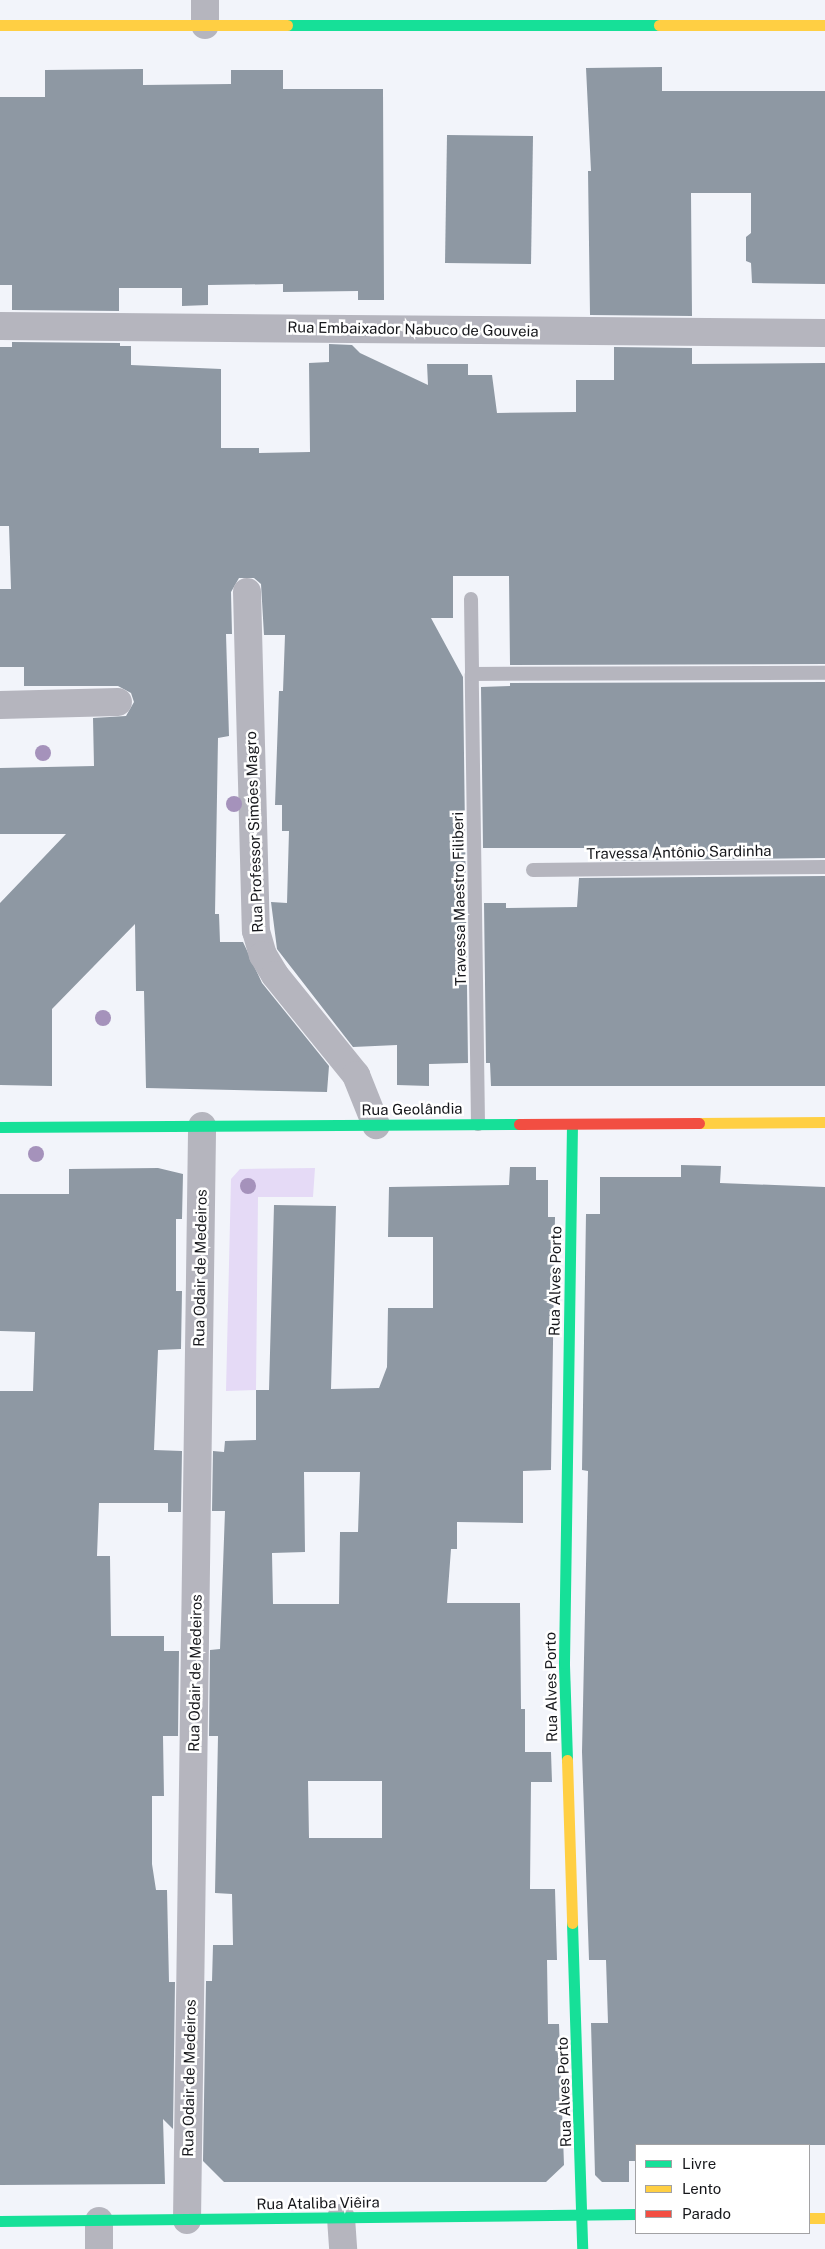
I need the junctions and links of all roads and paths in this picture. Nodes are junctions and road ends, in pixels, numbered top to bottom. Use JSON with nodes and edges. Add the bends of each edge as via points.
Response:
{"nodes":[{"id":1,"x":205,"y":12,"type":"edge"},
{"id":2,"x":0,"y":25,"type":"edge"},
{"id":3,"x":825,"y":25,"type":"edge"},
{"id":4,"x":0,"y":326,"type":"edge"},
{"id":5,"x":825,"y":333,"type":"edge"},
{"id":6,"x":247,"y":592,"type":"dead end"},
{"id":7,"x":471,"y":599,"type":"dead end"},
{"id":8,"x":825,"y":673,"type":"edge"},
{"id":9,"x":472,"y":674,"type":"junction"},
{"id":10,"x":118,"y":702,"type":"dead end"},
{"id":11,"x":0,"y":705,"type":"edge"},
{"id":12,"x":825,"y":867,"type":"edge"},
{"id":13,"x":533,"y":870,"type":"dead end"},
{"id":14,"x":825,"y":1122,"type":"edge"},
{"id":15,"x":478,"y":1124,"type":"junction"},
{"id":16,"x":572,"y":1124,"type":"junction"},
{"id":17,"x":376,"y":1125,"type":"junction"},
{"id":18,"x":202,"y":1126,"type":"junction"},
{"id":19,"x":0,"y":1127,"type":"edge"},
{"id":20,"x":582,"y":2212,"type":"junction"},
{"id":21,"x":635,"y":2214,"type":"edge"},
{"id":22,"x":341,"y":2218,"type":"junction"},
{"id":23,"x":810,"y":2218,"type":"edge"},
{"id":24,"x":825,"y":2218,"type":"edge"},
{"id":25,"x":188,"y":2220,"type":"junction"},
{"id":26,"x":0,"y":2221,"type":"edge"},
{"id":27,"x":99,"y":2221,"type":"junction"},
{"id":28,"x":99,"y":2249,"type":"edge"},
{"id":29,"x":343,"y":2249,"type":"edge"},
{"id":30,"x":582,"y":2249,"type":"edge"}],
"edges":[{"from":1,"to":2,"type":"street"},
{"from":1,"to":3,"type":"street"},
{"from":4,"to":5,"type":"street","name":"Rua Embaixador Nabuco de Gouveia"},
{"from":6,"to":17,"type":"street","name":"Rua Professor Simões Magro","via":[[256,931],[275,974],[356,1075]]},
{"from":7,"to":9,"type":"lane","name":"Travessa Maestro Filiberi"},
{"from":8,"to":9,"type":"lane"},
{"from":9,"to":15,"type":"lane","name":"Travessa Maestro Filiberi"},
{"from":10,"to":11,"type":"street"},
{"from":12,"to":13,"type":"lane","name":"Travessa Antônio Sardinha"},
{"from":14,"to":16,"type":"street","name":"Rua Geolândia"},
{"from":15,"to":16,"type":"street","name":"Rua Geolândia"},
{"from":15,"to":17,"type":"street","name":"Rua Geolândia"},
{"from":16,"to":20,"type":"street","name":"Rua Alves Porto","via":[[564,1663]]},
{"from":17,"to":18,"type":"street","name":"Rua Geolândia"},
{"from":18,"to":19,"type":"street","name":"Rua Geolândia"},
{"from":18,"to":25,"type":"street","name":"Rua Odair de Medeiros"},
{"from":20,"to":21,"type":"street","name":"Rua Ataliba Viêira"},
{"from":20,"to":22,"type":"street","name":"Rua Ataliba Viêira"},
{"from":20,"to":30,"type":"street","name":"Rua Alves Porto"},
{"from":22,"to":25,"type":"street","name":"Rua Ataliba Viêira"},
{"from":22,"to":29,"type":"street"},
{"from":23,"to":24,"type":"street"},
{"from":25,"to":27,"type":"street","name":"Rua Ataliba Viêira"},
{"from":26,"to":27,"type":"street","name":"Rua Ataliba Viêira"},
{"from":27,"to":28,"type":"street"}]}
